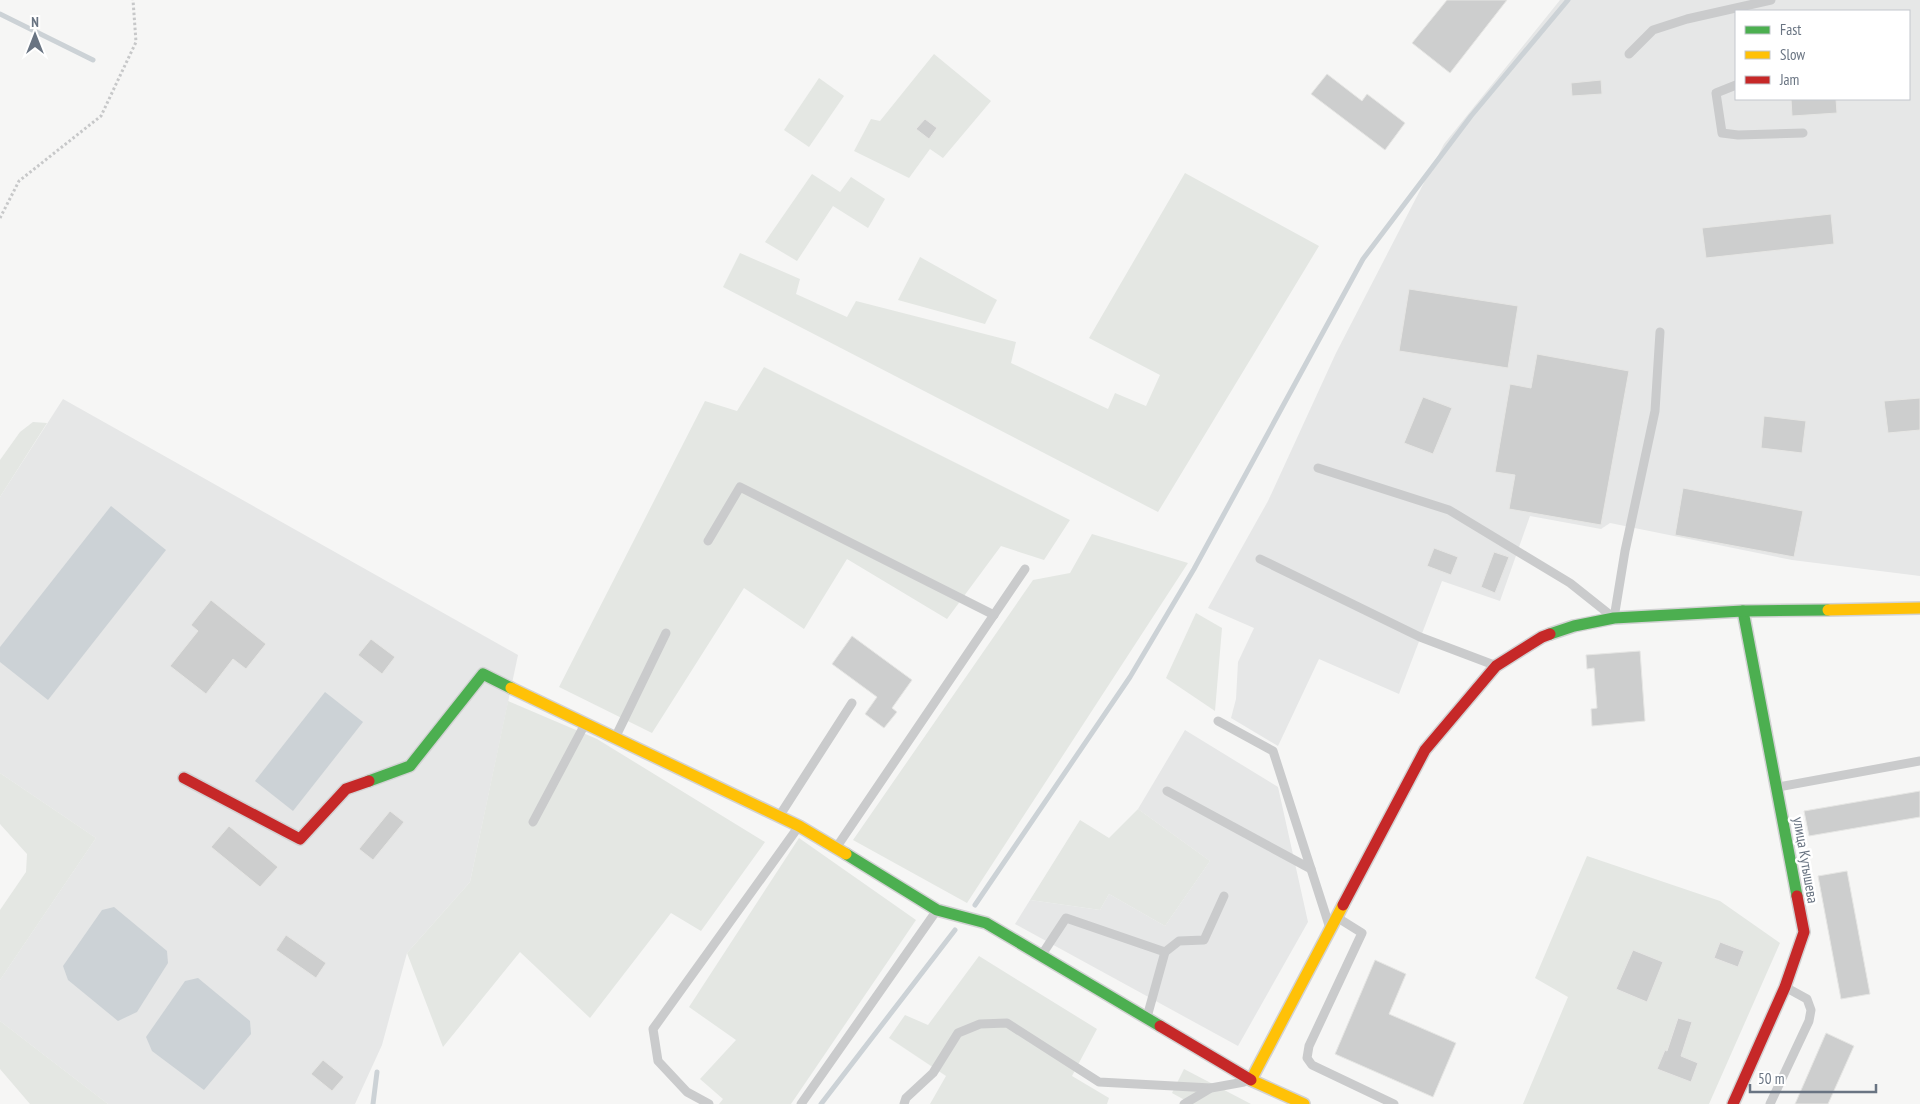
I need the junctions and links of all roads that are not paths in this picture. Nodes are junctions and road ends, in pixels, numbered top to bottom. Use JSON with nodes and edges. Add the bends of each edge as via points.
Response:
{"nodes":[{"id":1,"x":1771,"y":0,"type":"edge"},
{"id":2,"x":1748,"y":8,"type":"edge"},
{"id":3,"x":1735,"y":10,"type":"edge"},
{"id":4,"x":1629,"y":54,"type":"dead end"},
{"id":5,"x":1735,"y":85,"type":"edge"},
{"id":6,"x":1803,"y":132,"type":"dead end"},
{"id":7,"x":1660,"y":332,"type":"dead end"},
{"id":8,"x":1318,"y":468,"type":"dead end"},
{"id":9,"x":708,"y":541,"type":"dead end"},
{"id":10,"x":1260,"y":559,"type":"dead end"},
{"id":11,"x":1025,"y":569,"type":"dead end"},
{"id":12,"x":1920,"y":608,"type":"edge"},
{"id":13,"x":1743,"y":611,"type":"junction"},
{"id":14,"x":994,"y":615,"type":"junction"},
{"id":15,"x":1614,"y":618,"type":"junction"},
{"id":16,"x":666,"y":633,"type":"dead end"},
{"id":17,"x":1496,"y":666,"type":"junction"},
{"id":18,"x":852,"y":703,"type":"dead end"},
{"id":19,"x":586,"y":722,"type":"junction"},
{"id":20,"x":1218,"y":722,"type":"dead end"},
{"id":21,"x":616,"y":736,"type":"junction"},
{"id":22,"x":1920,"y":761,"type":"edge"},
{"id":23,"x":184,"y":778,"type":"dead end"},
{"id":24,"x":1777,"y":787,"type":"junction"},
{"id":25,"x":1167,"y":791,"type":"dead end"},
{"id":26,"x":779,"y":817,"type":"junction"},
{"id":27,"x":533,"y":822,"type":"dead end"},
{"id":28,"x":799,"y":826,"type":"junction"},
{"id":29,"x":836,"y":848,"type":"junction"},
{"id":30,"x":1311,"y":869,"type":"junction"},
{"id":31,"x":1224,"y":896,"type":"dead end"},
{"id":32,"x":937,"y":910,"type":"junction"},
{"id":33,"x":1337,"y":917,"type":"junction"},
{"id":34,"x":1330,"y":930,"type":"junction"},
{"id":35,"x":1165,"y":952,"type":"junction"},
{"id":36,"x":1041,"y":956,"type":"junction"},
{"id":37,"x":1786,"y":988,"type":"junction"},
{"id":38,"x":1147,"y":1018,"type":"junction"},
{"id":39,"x":1251,"y":1080,"type":"junction"},
{"id":40,"x":1211,"y":1088,"type":"junction"},
{"id":41,"x":709,"y":1104,"type":"edge"},
{"id":42,"x":801,"y":1104,"type":"edge"},
{"id":43,"x":904,"y":1104,"type":"edge"},
{"id":44,"x":1184,"y":1104,"type":"edge"},
{"id":45,"x":1304,"y":1104,"type":"edge"},
{"id":46,"x":1394,"y":1104,"type":"edge"},
{"id":47,"x":1733,"y":1104,"type":"edge"},
{"id":48,"x":1770,"y":1104,"type":"edge"}],
"edges":[{"from":1,"to":2,"type":"lane"},
{"from":3,"to":4,"type":"lane","via":[[1687,19],[1653,30]]},
{"from":5,"to":6,"type":"lane","via":[[1716,93],[1722,133]]},
{"from":7,"to":15,"type":"lane","via":[[1655,411]]},
{"from":8,"to":15,"type":"lane","via":[[1448,510],[1570,583]]},
{"from":9,"to":14,"type":"lane","via":[[740,487]]},
{"from":10,"to":17,"type":"lane","via":[[1420,638]]},
{"from":11,"to":14,"type":"lane"},
{"from":12,"to":13,"type":"street"},
{"from":13,"to":15,"type":"street"},
{"from":13,"to":24,"type":"street","name":"улица Кутышева"},
{"from":14,"to":29,"type":"lane"},
{"from":15,"to":17,"type":"street","via":[[1542,637]]},
{"from":16,"to":21,"type":"lane"},
{"from":17,"to":33,"type":"street","via":[[1425,750]]},
{"from":18,"to":26,"type":"lane"},
{"from":19,"to":21,"type":"street"},
{"from":19,"to":23,"type":"street","via":[[484,674],[410,766],[346,789],[300,839]]},
{"from":19,"to":27,"type":"lane"},
{"from":20,"to":30,"type":"lane","via":[[1272,751]]},
{"from":21,"to":26,"type":"street"},
{"from":22,"to":24,"type":"lane"},
{"from":24,"to":37,"type":"street","name":"улица Кутышева","via":[[1804,932]]},
{"from":25,"to":30,"type":"lane"},
{"from":26,"to":28,"type":"street"},
{"from":28,"to":29,"type":"street"},
{"from":28,"to":41,"type":"lane","via":[[653,1029],[658,1061],[687,1092]]},
{"from":29,"to":32,"type":"street"},
{"from":30,"to":34,"type":"lane"},
{"from":31,"to":35,"type":"lane","via":[[1204,940],[1179,941]]},
{"from":32,"to":36,"type":"street","via":[[986,924]]},
{"from":32,"to":42,"type":"lane"},
{"from":33,"to":34,"type":"street"},
{"from":33,"to":46,"type":"lane","via":[[1362,933],[1309,1046],[1307,1058],[1312,1066]]},
{"from":34,"to":39,"type":"street"},
{"from":35,"to":36,"type":"lane","via":[[1066,918]]},
{"from":35,"to":38,"type":"lane"},
{"from":36,"to":38,"type":"street"},
{"from":37,"to":47,"type":"street","name":"улица Кутышева"},
{"from":37,"to":48,"type":"lane","via":[[1807,999],[1810,1021]]},
{"from":38,"to":39,"type":"street"},
{"from":39,"to":40,"type":"lane"},
{"from":39,"to":45,"type":"street"},
{"from":40,"to":43,"type":"lane","via":[[1099,1082],[1007,1023],[980,1024],[958,1033],[933,1073],[906,1098]]},
{"from":40,"to":44,"type":"lane"}]}
